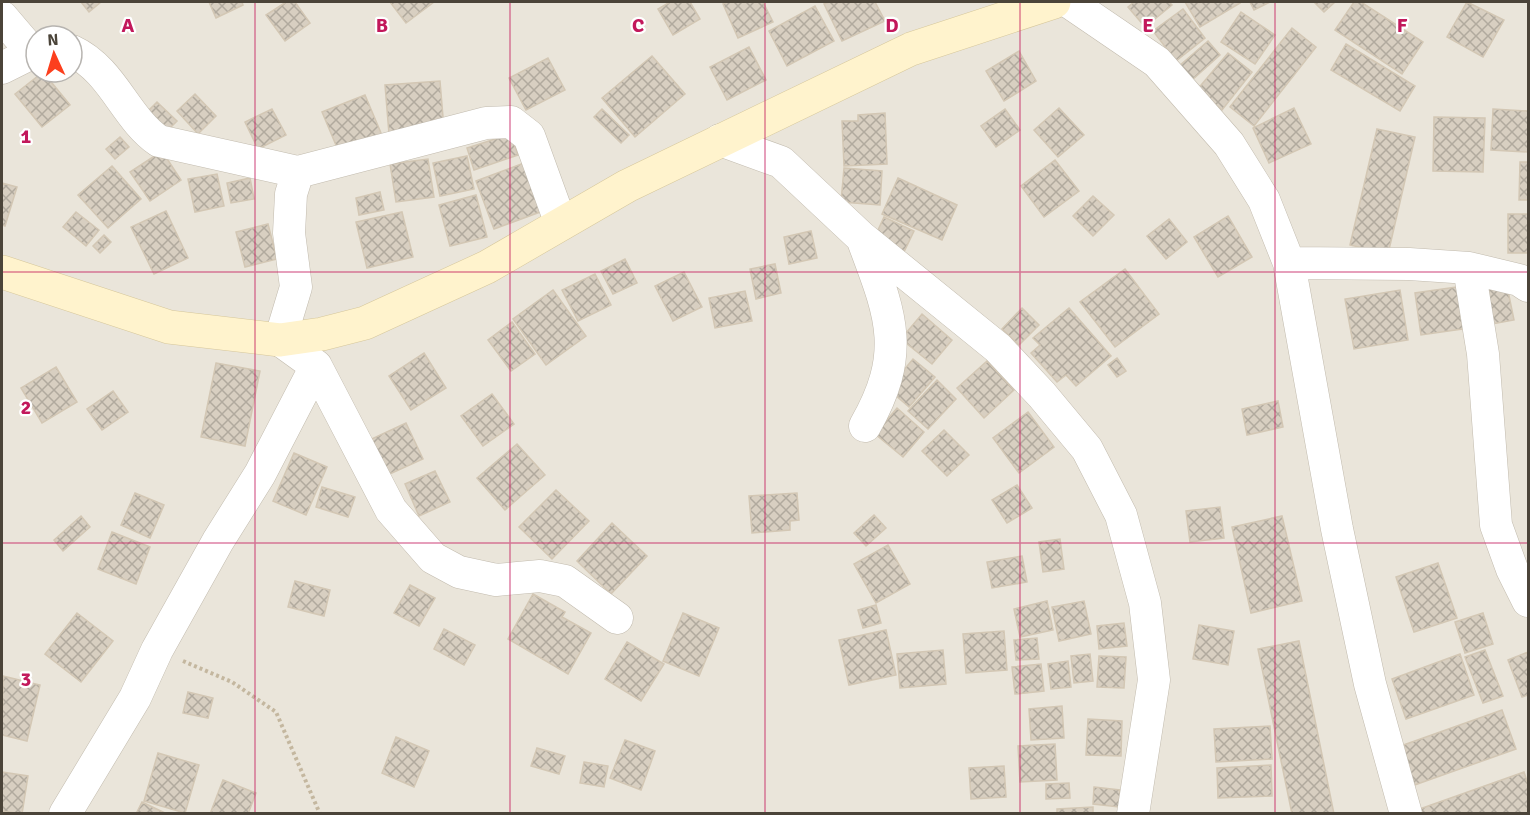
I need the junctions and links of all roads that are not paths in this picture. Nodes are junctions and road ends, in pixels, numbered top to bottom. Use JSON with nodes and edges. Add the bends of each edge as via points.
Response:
{"nodes":[{"id":1,"x":1054,"y":2,"type":"edge"},
{"id":2,"x":1069,"y":2,"type":"edge"},
{"id":3,"x":2,"y":17,"type":"edge"},
{"id":4,"x":24,"y":40,"type":"edge"},
{"id":5,"x":24,"y":56,"type":"edge"},
{"id":6,"x":84,"y":61,"type":"edge"},
{"id":7,"x":2,"y":68,"type":"edge"},
{"id":8,"x":720,"y":140,"type":"junction"},
{"id":9,"x":298,"y":172,"type":"junction"},
{"id":10,"x":561,"y":224,"type":"junction"},
{"id":11,"x":861,"y":237,"type":"junction"},
{"id":12,"x":1289,"y":263,"type":"junction"},
{"id":13,"x":1469,"y":268,"type":"junction"},
{"id":14,"x":2,"y":272,"type":"edge"},
{"id":15,"x":1528,"y":286,"type":"edge"},
{"id":16,"x":280,"y":340,"type":"junction"},
{"id":17,"x":316,"y":366,"type":"junction"},
{"id":18,"x":866,"y":426,"type":"dead end"},
{"id":19,"x":1528,"y":601,"type":"edge"},
{"id":20,"x":616,"y":618,"type":"dead end"},
{"id":21,"x":69,"y":811,"type":"edge"},
{"id":22,"x":1133,"y":813,"type":"edge"},
{"id":23,"x":1406,"y":813,"type":"edge"}],
"edges":[{"from":1,"to":8,"type":"street","via":[[910,48]]},
{"from":2,"to":12,"type":"street","via":[[1157,62],[1229,144],[1264,200]]},
{"from":3,"to":4,"type":"street"},
{"from":5,"to":7,"type":"street"},
{"from":6,"to":9,"type":"street","via":[[122,96],[142,130],[159,141]]},
{"from":8,"to":10,"type":"street"},
{"from":8,"to":11,"type":"street","via":[[781,162]]},
{"from":9,"to":10,"type":"street","via":[[486,123],[511,122],[529,136]]},
{"from":9,"to":16,"type":"street","via":[[291,194],[289,233],[296,287]]},
{"from":10,"to":16,"type":"street","via":[[487,267],[365,322]]},
{"from":11,"to":18,"type":"street","via":[[883,294],[892,355],[882,397]]},
{"from":11,"to":22,"type":"street","via":[[998,348],[1035,387],[1087,449],[1121,515],[1145,603],[1154,680]]},
{"from":12,"to":13,"type":"street"},
{"from":12,"to":23,"type":"street","via":[[1337,529],[1370,684]]},
{"from":13,"to":15,"type":"street","via":[[1519,280]]},
{"from":13,"to":19,"type":"street","via":[[1483,354],[1496,525]]},
{"from":14,"to":16,"type":"street","via":[[169,327]]},
{"from":16,"to":17,"type":"street"},
{"from":17,"to":20,"type":"street","via":[[391,510],[433,558],[459,572],[496,580],[540,576],[565,581]]},
{"from":17,"to":21,"type":"street","via":[[260,474],[218,541],[135,698]]}]}
